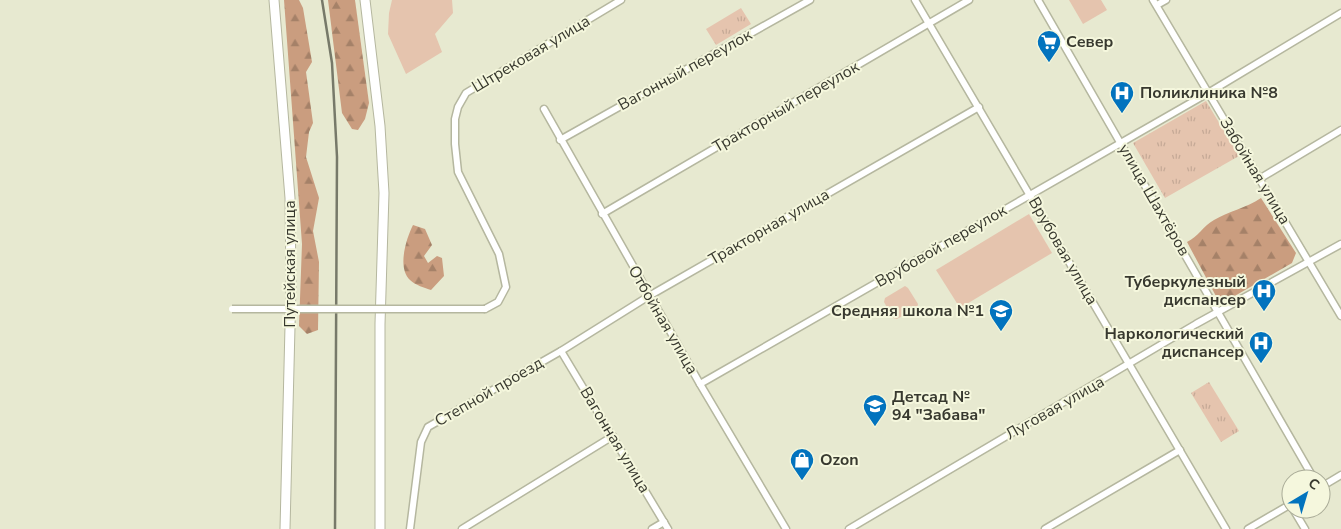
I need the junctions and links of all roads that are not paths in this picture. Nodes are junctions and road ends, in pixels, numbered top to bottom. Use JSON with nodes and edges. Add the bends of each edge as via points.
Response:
{"nodes":[{"id":1,"x":274,"y":0,"type":"edge"},
{"id":2,"x":365,"y":0,"type":"edge"},
{"id":3,"x":621,"y":0,"type":"edge"},
{"id":4,"x":810,"y":0,"type":"edge"},
{"id":5,"x":915,"y":0,"type":"edge"},
{"id":6,"x":969,"y":0,"type":"edge"},
{"id":7,"x":1038,"y":0,"type":"edge"},
{"id":8,"x":1166,"y":0,"type":"edge"},
{"id":9,"x":1155,"y":3,"type":"edge"},
{"id":10,"x":1341,"y":13,"type":"edge"},
{"id":11,"x":929,"y":24,"type":"junction"},
{"id":12,"x":1208,"y":93,"type":"junction"},
{"id":13,"x":979,"y":107,"type":"junction"},
{"id":14,"x":544,"y":109,"type":"dead end"},
{"id":15,"x":1341,"y":130,"type":"edge"},
{"id":16,"x":560,"y":140,"type":"junction"},
{"id":17,"x":1121,"y":143,"type":"junction"},
{"id":18,"x":1259,"y":179,"type":"junction"},
{"id":19,"x":1030,"y":195,"type":"junction"},
{"id":20,"x":602,"y":214,"type":"junction"},
{"id":21,"x":1341,"y":244,"type":"edge"},
{"id":22,"x":1308,"y":262,"type":"junction"},
{"id":23,"x":649,"y":296,"type":"junction"},
{"id":24,"x":232,"y":309,"type":"dead end"},
{"id":25,"x":1218,"y":312,"type":"junction"},
{"id":26,"x":1341,"y":316,"type":"edge"},
{"id":27,"x":561,"y":351,"type":"junction"},
{"id":28,"x":1130,"y":364,"type":"junction"},
{"id":29,"x":700,"y":384,"type":"junction"},
{"id":30,"x":613,"y":436,"type":"junction"},
{"id":31,"x":1180,"y":450,"type":"junction"},
{"id":32,"x":1308,"y":469,"type":"edge"},
{"id":33,"x":1281,"y":511,"type":"edge"},
{"id":34,"x":664,"y":522,"type":"junction"},
{"id":35,"x":285,"y":529,"type":"edge"},
{"id":36,"x":380,"y":529,"type":"edge"},
{"id":37,"x":410,"y":529,"type":"edge"},
{"id":38,"x":462,"y":529,"type":"edge"},
{"id":39,"x":652,"y":529,"type":"edge"},
{"id":40,"x":668,"y":529,"type":"edge"},
{"id":41,"x":786,"y":529,"type":"edge"},
{"id":42,"x":849,"y":529,"type":"edge"},
{"id":43,"x":1045,"y":529,"type":"edge"},
{"id":44,"x":1226,"y":529,"type":"edge"},
{"id":45,"x":1248,"y":529,"type":"edge"}],
"edges":[{"from":1,"to":35,"type":"main road","name":"Путейская улица","via":[[290,198]]},
{"from":2,"to":36,"type":"main road","via":[[380,126],[384,193]]},
{"from":3,"to":24,"type":"street","name":"Штрековая улица","bridge":true,"via":[[466,93],[458,107],[455,144],[458,172],[499,254],[506,287],[498,302],[485,309]]},
{"from":4,"to":16,"type":"street","name":"Вагонный переулок"},
{"from":5,"to":11,"type":"street","name":"Врубовая улица"},
{"from":6,"to":11,"type":"street","name":"Тракторный переулок"},
{"from":7,"to":17,"type":"street","name":"улица Шахтёров"},
{"from":8,"to":9,"type":"street"},
{"from":9,"to":12,"type":"street","name":"Забойная улица"},
{"from":10,"to":12,"type":"street","name":"Врубовой переулок"},
{"from":11,"to":13,"type":"street","name":"Врубовая улица"},
{"from":11,"to":20,"type":"street","name":"Тракторный переулок"},
{"from":12,"to":17,"type":"street","name":"Врубовой переулок"},
{"from":12,"to":18,"type":"street","name":"Забойная улица"},
{"from":13,"to":19,"type":"street","name":"Врубовая улица"},
{"from":13,"to":23,"type":"street","name":"Тракторная улица"},
{"from":14,"to":16,"type":"street","name":"Отбойная улица"},
{"from":15,"to":18,"type":"street"},
{"from":16,"to":20,"type":"street","name":"Отбойная улица"},
{"from":17,"to":19,"type":"street","name":"Врубовой переулок"},
{"from":17,"to":25,"type":"street","name":"улица Шахтёров"},
{"from":18,"to":22,"type":"street","name":"Забойная улица"},
{"from":19,"to":28,"type":"street","name":"Врубовая улица"},
{"from":19,"to":29,"type":"street","name":"Врубовой переулок"},
{"from":20,"to":23,"type":"street","name":"Отбойная улица"},
{"from":21,"to":22,"type":"street","name":"Луговая улица"},
{"from":22,"to":25,"type":"street","name":"Луговая улица"},
{"from":22,"to":26,"type":"street","name":"Забойная улица"},
{"from":23,"to":27,"type":"street","name":"Тракторная улица"},
{"from":23,"to":29,"type":"street","name":"Отбойная улица"},
{"from":25,"to":28,"type":"street","name":"Луговая улица"},
{"from":25,"to":32,"type":"street","name":"улица Шахтёров"},
{"from":27,"to":30,"type":"street","name":"Вагонная улица"},
{"from":27,"to":37,"type":"street","name":"Степной проезд","via":[[428,427],[422,442]]},
{"from":28,"to":31,"type":"street","name":"Врубовая улица"},
{"from":28,"to":42,"type":"street","name":"Луговая улица"},
{"from":29,"to":41,"type":"street","name":"Отбойная улица"},
{"from":30,"to":34,"type":"street","name":"Вагонная улица"},
{"from":30,"to":38,"type":"street"},
{"from":31,"to":43,"type":"street"},
{"from":31,"to":44,"type":"street","name":"Врубовая улица"},
{"from":33,"to":45,"type":"street"},
{"from":34,"to":39,"type":"street"},
{"from":34,"to":40,"type":"street","name":"Вагонная улица"}]}
